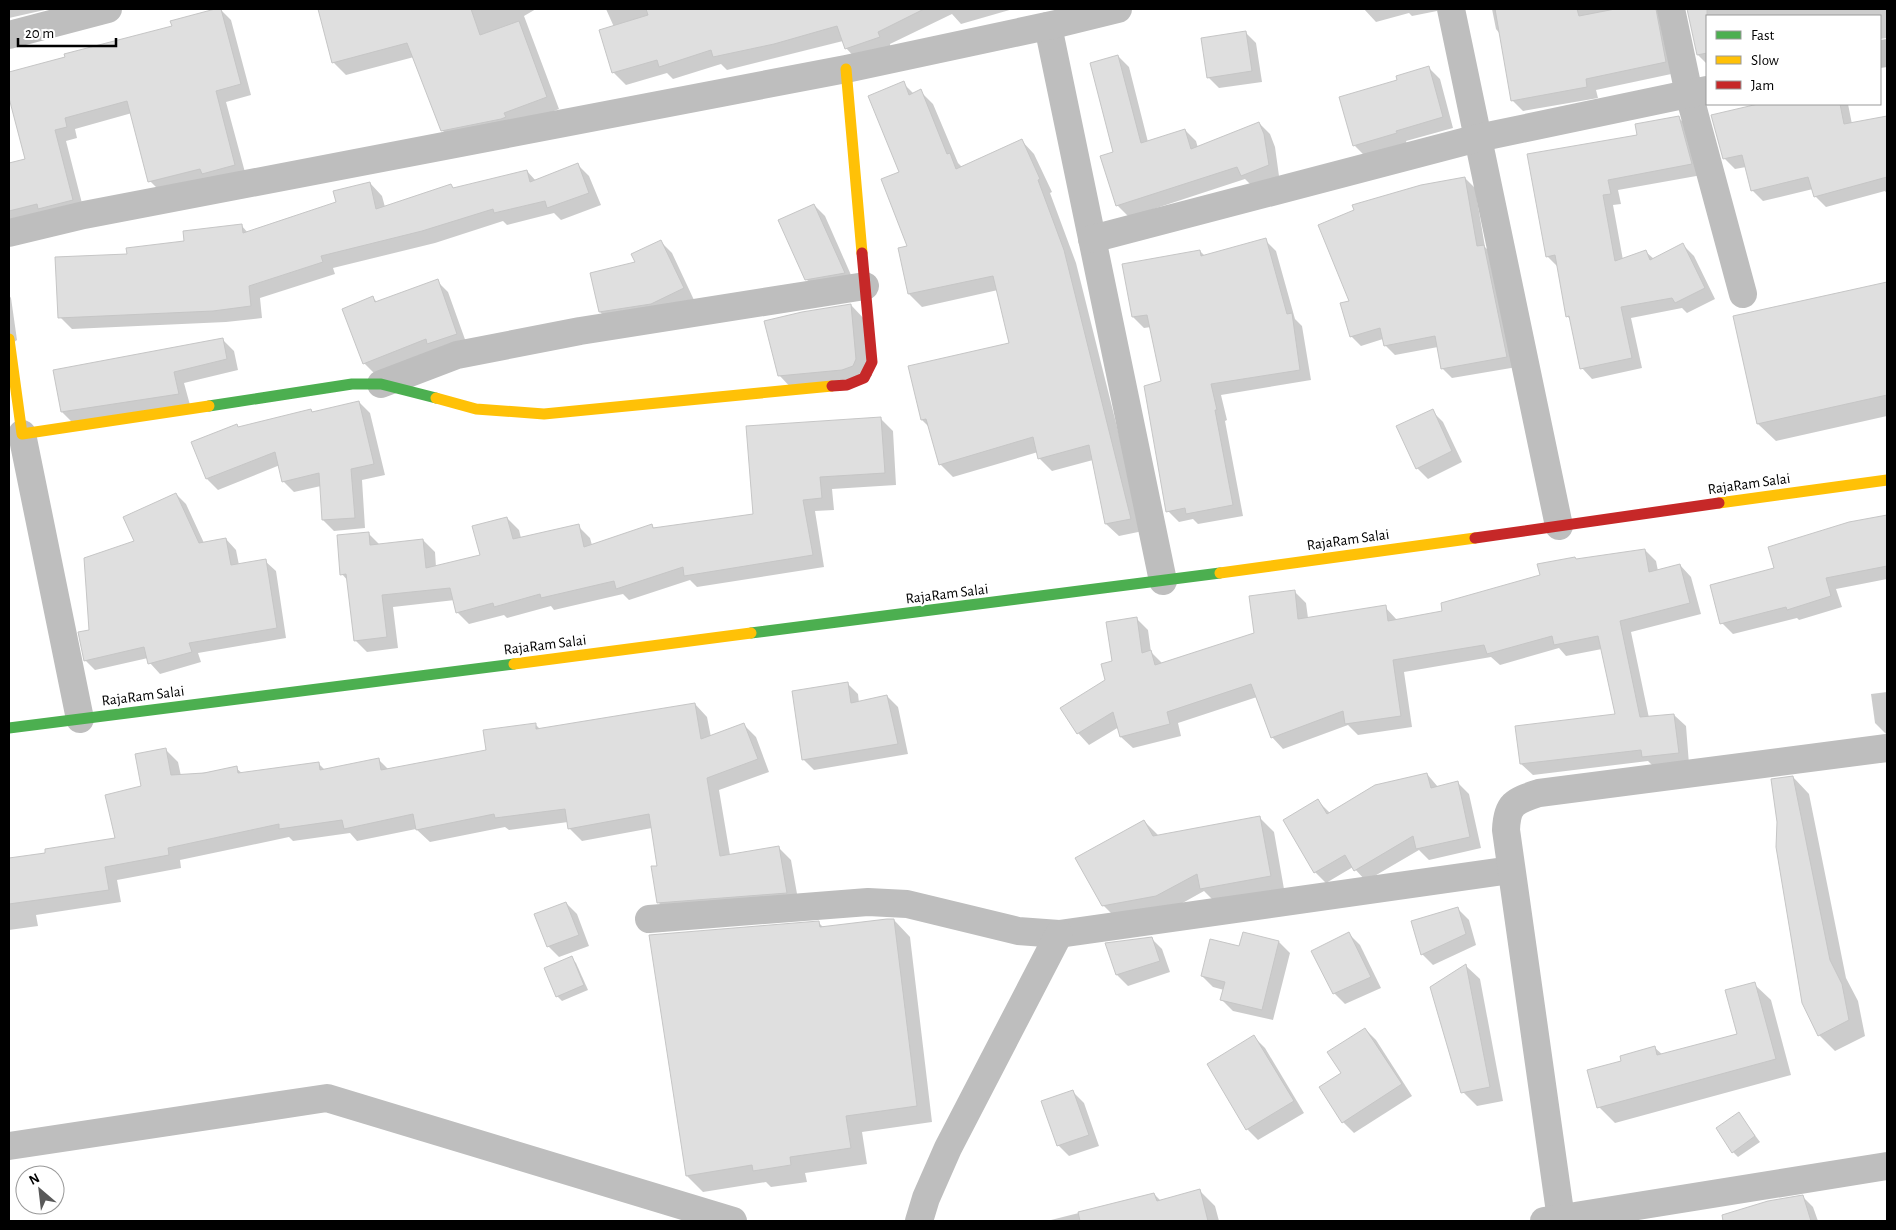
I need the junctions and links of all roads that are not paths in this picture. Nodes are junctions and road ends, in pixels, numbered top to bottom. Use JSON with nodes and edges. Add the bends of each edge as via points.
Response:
{"nodes":[{"id":1,"x":108,"y":9,"type":"edge"},
{"id":2,"x":1118,"y":9,"type":"edge"},
{"id":3,"x":1452,"y":9,"type":"edge"},
{"id":4,"x":1671,"y":9,"type":"edge"},
{"id":5,"x":1048,"y":26,"type":"junction"},
{"id":6,"x":9,"y":35,"type":"edge"},
{"id":7,"x":846,"y":69,"type":"junction"},
{"id":8,"x":1698,"y":92,"type":"edge"},
{"id":9,"x":1478,"y":138,"type":"junction"},
{"id":10,"x":9,"y":233,"type":"edge"},
{"id":11,"x":1092,"y":239,"type":"junction"},
{"id":12,"x":865,"y":286,"type":"junction"},
{"id":13,"x":1743,"y":294,"type":"dead end"},
{"id":14,"x":9,"y":339,"type":"edge"},
{"id":15,"x":381,"y":384,"type":"junction"},
{"id":16,"x":22,"y":434,"type":"junction"},
{"id":17,"x":1887,"y":480,"type":"edge"},
{"id":18,"x":1559,"y":526,"type":"junction"},
{"id":19,"x":1163,"y":581,"type":"junction"},
{"id":20,"x":80,"y":719,"type":"junction"},
{"id":21,"x":9,"y":728,"type":"edge"},
{"id":22,"x":1887,"y":748,"type":"edge"},
{"id":23,"x":1511,"y":870,"type":"junction"},
{"id":24,"x":649,"y":919,"type":"dead end"},
{"id":25,"x":1059,"y":934,"type":"junction"},
{"id":26,"x":9,"y":1146,"type":"edge"},
{"id":27,"x":1887,"y":1166,"type":"edge"},
{"id":28,"x":1552,"y":1220,"type":"edge"},
{"id":29,"x":733,"y":1221,"type":"edge"},
{"id":30,"x":919,"y":1221,"type":"edge"}],
"edges":[{"from":1,"to":6,"type":"street"},
{"from":2,"to":5,"type":"street"},
{"from":3,"to":9,"type":"street"},
{"from":4,"to":8,"type":"street"},
{"from":5,"to":7,"type":"street"},
{"from":5,"to":11,"type":"street"},
{"from":7,"to":10,"type":"street","via":[[84,215]]},
{"from":7,"to":12,"type":"street"},
{"from":8,"to":9,"type":"street"},
{"from":8,"to":13,"type":"street"},
{"from":9,"to":11,"type":"street"},
{"from":9,"to":18,"type":"street"},
{"from":11,"to":19,"type":"street"},
{"from":12,"to":15,"type":"street","via":[[580,331],[457,355]]},
{"from":12,"to":15,"type":"street","via":[[872,362],[864,378],[847,386],[544,414],[476,409]]},
{"from":14,"to":16,"type":"street"},
{"from":15,"to":16,"type":"street","via":[[352,384]]},
{"from":16,"to":20,"type":"street"},
{"from":17,"to":18,"type":"street","name":"RajaRam Salai"},
{"from":18,"to":19,"type":"street","name":"RajaRam Salai"},
{"from":19,"to":20,"type":"street","name":"RajaRam Salai"},
{"from":20,"to":21,"type":"street","name":"RajaRam Salai"},
{"from":22,"to":23,"type":"street","via":[[1539,793],[1518,801],[1507,814]]},
{"from":23,"to":25,"type":"street"},
{"from":23,"to":28,"type":"street"},
{"from":24,"to":25,"type":"street","via":[[868,902],[907,904],[1018,931]]},
{"from":25,"to":30,"type":"street","via":[[948,1148]]},
{"from":26,"to":29,"type":"street","via":[[327,1098]]},
{"from":27,"to":28,"type":"street"}]}
